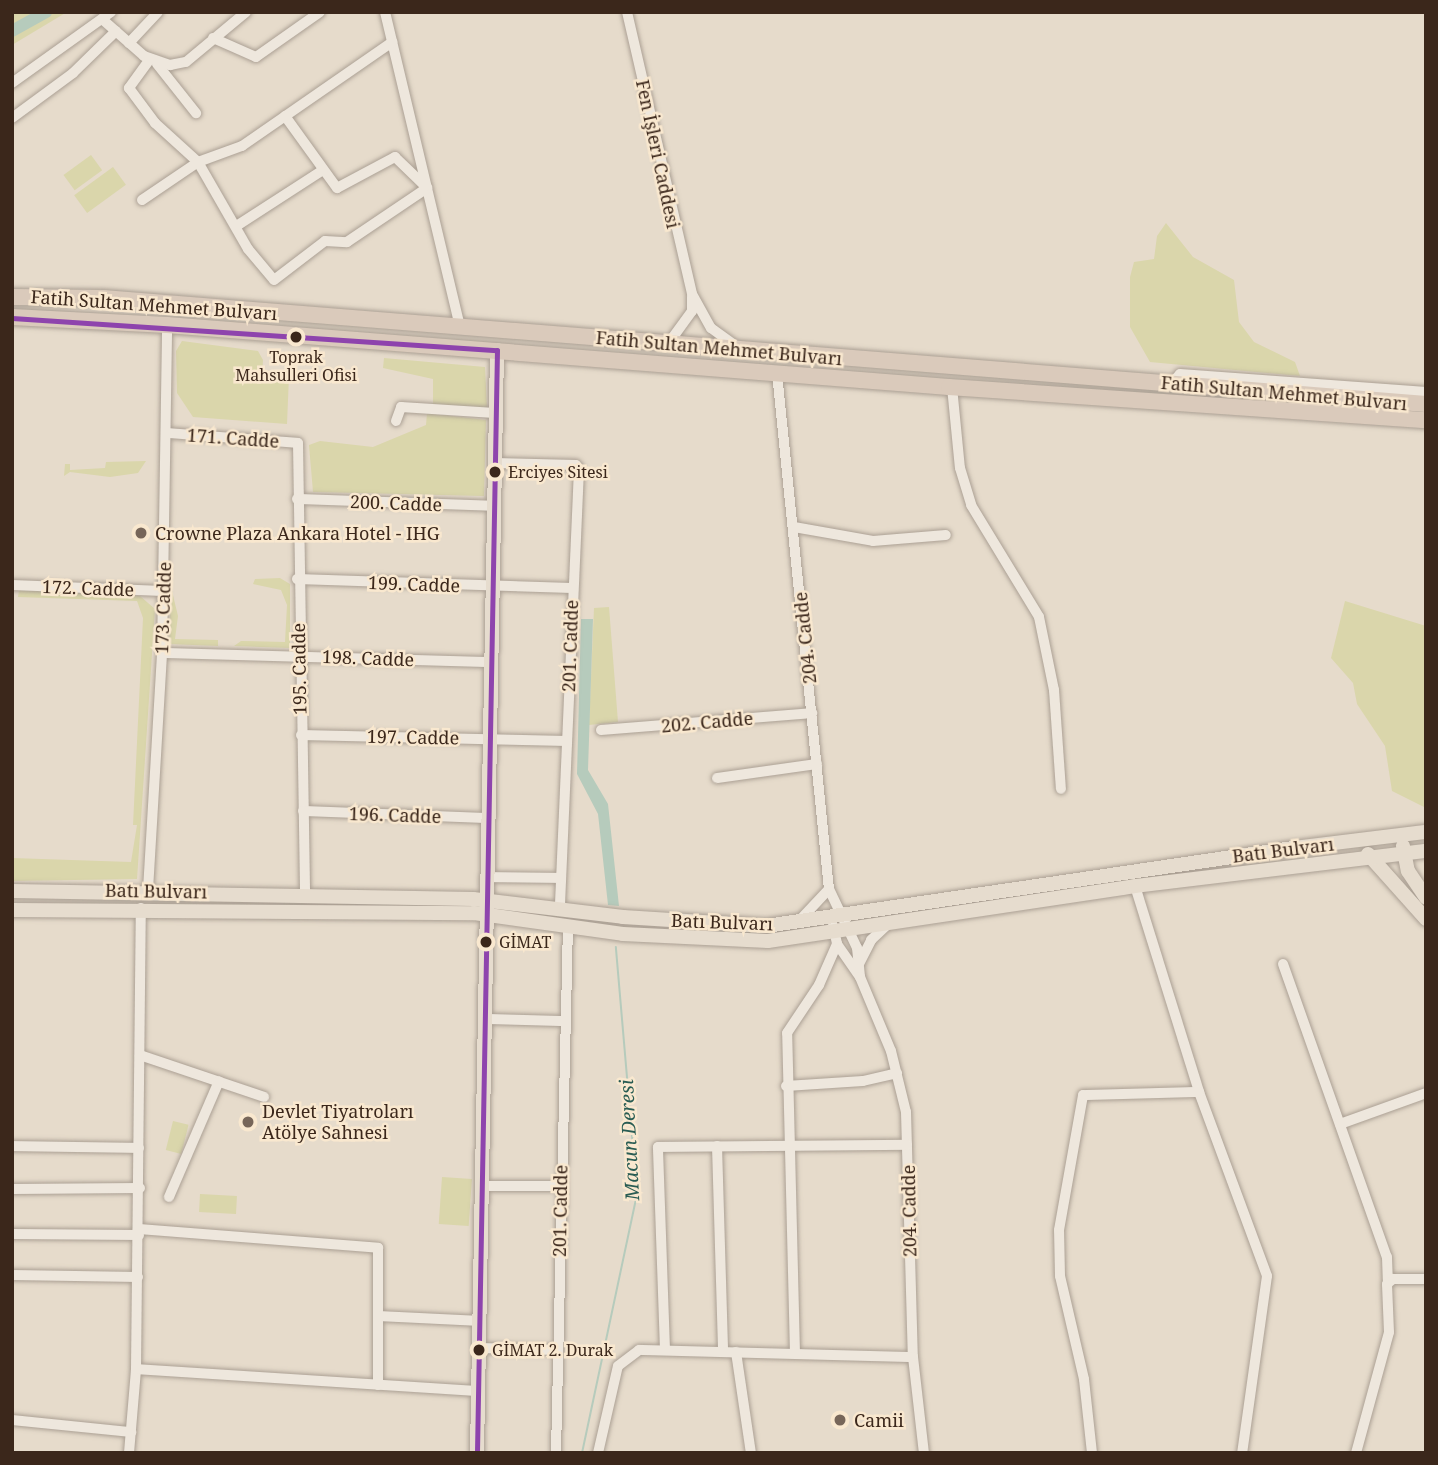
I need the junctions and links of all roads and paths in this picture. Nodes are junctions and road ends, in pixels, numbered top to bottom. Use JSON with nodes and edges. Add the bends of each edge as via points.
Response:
{"nodes":[{"id":1,"x":158,"y":12,"type":"edge"},
{"id":2,"x":246,"y":12,"type":"edge"},
{"id":3,"x":320,"y":12,"type":"edge"},
{"id":4,"x":385,"y":12,"type":"edge"},
{"id":5,"x":627,"y":12,"type":"edge"},
{"id":6,"x":106,"y":16,"type":"edge"},
{"id":7,"x":116,"y":30,"type":"junction"},
{"id":8,"x":213,"y":38,"type":"junction"},
{"id":9,"x":392,"y":42,"type":"junction"},
{"id":10,"x":129,"y":43,"type":"junction"},
{"id":11,"x":153,"y":61,"type":"junction"},
{"id":12,"x":12,"y":83,"type":"edge"},
{"id":13,"x":196,"y":113,"type":"dead end"},
{"id":14,"x":285,"y":116,"type":"junction"},
{"id":15,"x":12,"y":118,"type":"edge"},
{"id":16,"x":198,"y":162,"type":"junction"},
{"id":17,"x":323,"y":170,"type":"junction"},
{"id":18,"x":427,"y":188,"type":"junction"},
{"id":19,"x":142,"y":200,"type":"dead end"},
{"id":20,"x":238,"y":225,"type":"junction"},
{"id":21,"x":692,"y":295,"type":"junction"},
{"id":22,"x":12,"y":297,"type":"edge"},
{"id":23,"x":14,"y":317,"type":"edge"},
{"id":24,"x":167,"y":325,"type":"junction"},
{"id":25,"x":460,"y":327,"type":"junction"},
{"id":26,"x":668,"y":344,"type":"junction"},
{"id":27,"x":497,"y":350,"type":"junction"},
{"id":28,"x":742,"y":350,"type":"junction"},
{"id":29,"x":777,"y":373,"type":"junction"},
{"id":30,"x":1171,"y":384,"type":"junction"},
{"id":31,"x":952,"y":387,"type":"junction"},
{"id":32,"x":1426,"y":392,"type":"edge"},
{"id":33,"x":1426,"y":404,"type":"edge"},
{"id":34,"x":495,"y":413,"type":"junction"},
{"id":35,"x":1426,"y":420,"type":"edge"},
{"id":36,"x":396,"y":421,"type":"dead end"},
{"id":37,"x":169,"y":433,"type":"junction"},
{"id":38,"x":298,"y":443,"type":"joint"},
{"id":39,"x":495,"y":463,"type":"junction"},
{"id":40,"x":298,"y":499,"type":"junction"},
{"id":41,"x":494,"y":506,"type":"junction"},
{"id":42,"x":794,"y":527,"type":"junction"},
{"id":43,"x":946,"y":535,"type":"dead end"},
{"id":44,"x":297,"y":579,"type":"junction"},
{"id":45,"x":12,"y":585,"type":"edge"},
{"id":46,"x":492,"y":587,"type":"junction"},
{"id":47,"x":572,"y":588,"type":"junction"},
{"id":48,"x":163,"y":591,"type":"junction"},
{"id":49,"x":162,"y":653,"type":"junction"},
{"id":50,"x":299,"y":656,"type":"junction"},
{"id":51,"x":491,"y":662,"type":"junction"},
{"id":52,"x":812,"y":713,"type":"junction"},
{"id":53,"x":601,"y":730,"type":"dead end"},
{"id":54,"x":301,"y":735,"type":"junction"},
{"id":55,"x":489,"y":739,"type":"junction"},
{"id":56,"x":567,"y":741,"type":"junction"},
{"id":57,"x":817,"y":764,"type":"junction"},
{"id":58,"x":717,"y":778,"type":"dead end"},
{"id":59,"x":1061,"y":789,"type":"dead end"},
{"id":60,"x":303,"y":811,"type":"junction"},
{"id":61,"x":487,"y":818,"type":"junction"},
{"id":62,"x":1426,"y":832,"type":"edge"},
{"id":63,"x":1402,"y":835,"type":"junction"},
{"id":64,"x":1362,"y":840,"type":"junction"},
{"id":65,"x":1426,"y":851,"type":"edge"},
{"id":66,"x":1403,"y":854,"type":"junction"},
{"id":67,"x":1370,"y":858,"type":"junction"},
{"id":68,"x":486,"y":877,"type":"junction"},
{"id":69,"x":561,"y":878,"type":"junction"},
{"id":70,"x":1135,"y":886,"type":"junction"},
{"id":71,"x":829,"y":889,"type":"junction"},
{"id":72,"x":148,"y":890,"type":"junction"},
{"id":73,"x":12,"y":891,"type":"edge"},
{"id":74,"x":305,"y":894,"type":"junction"},
{"id":75,"x":1426,"y":898,"type":"edge"},
{"id":76,"x":141,"y":908,"type":"junction"},
{"id":77,"x":486,"y":908,"type":"junction"},
{"id":78,"x":12,"y":910,"type":"edge"},
{"id":79,"x":560,"y":910,"type":"junction"},
{"id":80,"x":1426,"y":919,"type":"edge"},
{"id":81,"x":797,"y":923,"type":"junction"},
{"id":82,"x":839,"y":923,"type":"junction"},
{"id":83,"x":889,"y":923,"type":"junction"},
{"id":84,"x":568,"y":926,"type":"junction"},
{"id":85,"x":859,"y":964,"type":"junction"},
{"id":86,"x":1283,"y":964,"type":"dead end"},
{"id":87,"x":860,"y":977,"type":"junction"},
{"id":88,"x":485,"y":1019,"type":"junction"},
{"id":89,"x":564,"y":1020,"type":"junction"},
{"id":90,"x":140,"y":1055,"type":"junction"},
{"id":91,"x":897,"y":1073,"type":"junction"},
{"id":92,"x":219,"y":1081,"type":"junction"},
{"id":93,"x":786,"y":1086,"type":"junction"},
{"id":94,"x":1199,"y":1093,"type":"junction"},
{"id":95,"x":1426,"y":1093,"type":"edge"},
{"id":96,"x":264,"y":1097,"type":"dead end"},
{"id":97,"x":1340,"y":1124,"type":"junction"},
{"id":98,"x":790,"y":1145,"type":"junction"},
{"id":99,"x":907,"y":1145,"type":"junction"},
{"id":100,"x":12,"y":1146,"type":"edge"},
{"id":101,"x":717,"y":1146,"type":"junction"},
{"id":102,"x":139,"y":1148,"type":"junction"},
{"id":103,"x":485,"y":1186,"type":"junction"},
{"id":104,"x":561,"y":1186,"type":"junction"},
{"id":105,"x":139,"y":1188,"type":"junction"},
{"id":106,"x":12,"y":1189,"type":"edge"},
{"id":107,"x":169,"y":1197,"type":"dead end"},
{"id":108,"x":139,"y":1232,"type":"junction"},
{"id":109,"x":12,"y":1234,"type":"edge"},
{"id":110,"x":12,"y":1275,"type":"edge"},
{"id":111,"x":138,"y":1277,"type":"junction"},
{"id":112,"x":1426,"y":1279,"type":"edge"},
{"id":113,"x":1388,"y":1280,"type":"junction"},
{"id":114,"x":378,"y":1316,"type":"junction"},
{"id":115,"x":481,"y":1321,"type":"junction"},
{"id":116,"x":480,"y":1348,"type":"junction"},
{"id":117,"x":557,"y":1350,"type":"junction"},
{"id":118,"x":665,"y":1350,"type":"junction"},
{"id":119,"x":723,"y":1352,"type":"junction"},
{"id":120,"x":736,"y":1352,"type":"junction"},
{"id":121,"x":795,"y":1354,"type":"junction"},
{"id":122,"x":913,"y":1357,"type":"junction"},
{"id":123,"x":136,"y":1369,"type":"junction"},
{"id":124,"x":378,"y":1384,"type":"junction"},
{"id":125,"x":479,"y":1391,"type":"junction"},
{"id":126,"x":12,"y":1420,"type":"edge"},
{"id":127,"x":131,"y":1432,"type":"junction"},
{"id":128,"x":129,"y":1453,"type":"edge"},
{"id":129,"x":477,"y":1453,"type":"edge"},
{"id":130,"x":556,"y":1453,"type":"edge"},
{"id":131,"x":598,"y":1453,"type":"edge"},
{"id":132,"x":751,"y":1453,"type":"edge"},
{"id":133,"x":924,"y":1453,"type":"edge"},
{"id":134,"x":1092,"y":1453,"type":"edge"},
{"id":135,"x":1242,"y":1453,"type":"edge"},
{"id":136,"x":1356,"y":1453,"type":"edge"}],
"edges":[{"from":1,"to":10,"type":"street"},
{"from":2,"to":8,"type":"street"},
{"from":3,"to":8,"type":"street","via":[[256,57]]},
{"from":4,"to":9,"type":"street"},
{"from":5,"to":21,"type":"street","name":"Fen İşleri Caddesi"},
{"from":6,"to":7,"type":"street"},
{"from":6,"to":12,"type":"street"},
{"from":7,"to":10,"type":"street"},
{"from":7,"to":15,"type":"street","via":[[73,73]]},
{"from":8,"to":11,"type":"street","via":[[186,62]]},
{"from":9,"to":14,"type":"street"},
{"from":9,"to":18,"type":"street"},
{"from":10,"to":11,"type":"street"},
{"from":11,"to":13,"type":"street"},
{"from":11,"to":16,"type":"street","via":[[129,88],[155,122]]},
{"from":14,"to":16,"type":"street","via":[[242,146]]},
{"from":14,"to":17,"type":"street"},
{"from":16,"to":19,"type":"street"},
{"from":16,"to":20,"type":"street"},
{"from":17,"to":18,"type":"street","via":[[332,184],[343,188],[396,157]]},
{"from":17,"to":20,"type":"street"},
{"from":18,"to":20,"type":"street","via":[[347,242],[325,241],[274,280],[248,249]]},
{"from":18,"to":25,"type":"street"},
{"from":21,"to":26,"type":"street","via":[[692,311]]},
{"from":21,"to":28,"type":"street","name":"Fen İşleri Caddesi","via":[[711,328]]},
{"from":22,"to":25,"type":"highway","name":"Fatih Sultan Mehmet Bulvarı","via":[[103,298]]},
{"from":23,"to":24,"type":"highway","name":"Fatih Sultan Mehmet Bulvarı"},
{"from":24,"to":27,"type":"highway","name":"Fatih Sultan Mehmet Bulvarı"},
{"from":24,"to":37,"type":"street","name":"173. Cadde"},
{"from":25,"to":26,"type":"highway","name":"Fatih Sultan Mehmet Bulvarı"},
{"from":26,"to":28,"type":"highway","name":"Fatih Sultan Mehmet Bulvarı"},
{"from":27,"to":29,"type":"highway","name":"Fatih Sultan Mehmet Bulvarı"},
{"from":27,"to":34,"type":"main road"},
{"from":28,"to":30,"type":"highway","name":"Fatih Sultan Mehmet Bulvarı"},
{"from":29,"to":31,"type":"highway","name":"Fatih Sultan Mehmet Bulvarı"},
{"from":29,"to":42,"type":"street","name":"204. Cadde"},
{"from":30,"to":32,"type":"street","via":[[1180,374]]},
{"from":30,"to":33,"type":"highway","name":"Fatih Sultan Mehmet Bulvarı"},
{"from":31,"to":35,"type":"highway","name":"Fatih Sultan Mehmet Bulvarı"},
{"from":31,"to":59,"type":"street","via":[[958,455],[971,505],[1039,617],[1054,690]]},
{"from":34,"to":36,"type":"street","via":[[401,407]]},
{"from":34,"to":39,"type":"main road"},
{"from":37,"to":38,"type":"street","name":"171. Cadde"},
{"from":37,"to":48,"type":"street","name":"173. Cadde"},
{"from":38,"to":40,"type":"street","name":"195. Cadde"},
{"from":39,"to":41,"type":"main road"},
{"from":39,"to":47,"type":"street","name":"201. Cadde","via":[[578,466]]},
{"from":40,"to":41,"type":"street","name":"200. Cadde"},
{"from":40,"to":44,"type":"street","name":"195. Cadde"},
{"from":41,"to":46,"type":"main road"},
{"from":42,"to":43,"type":"street","via":[[873,541]]},
{"from":42,"to":52,"type":"street","name":"204. Cadde"},
{"from":44,"to":46,"type":"street","name":"199. Cadde"},
{"from":44,"to":50,"type":"street","name":"195. Cadde"},
{"from":45,"to":48,"type":"street","name":"172. Cadde"},
{"from":46,"to":47,"type":"street","name":"199. Cadde"},
{"from":46,"to":51,"type":"main road"},
{"from":47,"to":56,"type":"street","name":"201. Cadde"},
{"from":48,"to":49,"type":"street","name":"173. Cadde"},
{"from":49,"to":50,"type":"street","name":"198. Cadde"},
{"from":49,"to":72,"type":"street","name":"173. Cadde"},
{"from":50,"to":51,"type":"street","name":"198. Cadde"},
{"from":50,"to":54,"type":"street","name":"195. Cadde"},
{"from":51,"to":55,"type":"main road"},
{"from":52,"to":53,"type":"street","name":"202. Cadde"},
{"from":52,"to":57,"type":"street","name":"204. Cadde"},
{"from":54,"to":55,"type":"street","name":"197. Cadde"},
{"from":54,"to":60,"type":"street","name":"195. Cadde"},
{"from":55,"to":56,"type":"street","name":"197. Cadde"},
{"from":55,"to":61,"type":"main road"},
{"from":56,"to":69,"type":"street","name":"201. Cadde"},
{"from":57,"to":58,"type":"street"},
{"from":57,"to":71,"type":"street","name":"204. Cadde"},
{"from":60,"to":61,"type":"street","name":"196. Cadde"},
{"from":60,"to":74,"type":"street","name":"195. Cadde"},
{"from":61,"to":68,"type":"main road"},
{"from":62,"to":63,"type":"main road","name":"Batı Bulvarı"},
{"from":63,"to":64,"type":"main road","name":"Batı Bulvarı"},
{"from":63,"to":66,"type":"main road"},
{"from":64,"to":67,"type":"main road"},
{"from":64,"to":82,"type":"main road","name":"Batı Bulvarı"},
{"from":65,"to":66,"type":"main road","name":"Batı Bulvarı"},
{"from":66,"to":67,"type":"main road","name":"Batı Bulvarı"},
{"from":66,"to":75,"type":"main road"},
{"from":67,"to":70,"type":"main road","name":"Batı Bulvarı"},
{"from":67,"to":80,"type":"main road"},
{"from":68,"to":69,"type":"street"},
{"from":68,"to":77,"type":"main road"},
{"from":69,"to":79,"type":"street","name":"201. Cadde"},
{"from":70,"to":83,"type":"main road","name":"Batı Bulvarı"},
{"from":70,"to":94,"type":"street"},
{"from":71,"to":81,"type":"street"},
{"from":71,"to":82,"type":"street","name":"204. Cadde"},
{"from":72,"to":73,"type":"main road","name":"Batı Bulvarı"},
{"from":72,"to":74,"type":"main road","name":"Batı Bulvarı"},
{"from":74,"to":77,"type":"main road","name":"Batı Bulvarı"},
{"from":76,"to":77,"type":"main road","name":"Batı Bulvarı"},
{"from":76,"to":78,"type":"main road","name":"Batı Bulvarı"},
{"from":76,"to":90,"type":"street"},
{"from":77,"to":79,"type":"main road","name":"Batı Bulvarı"},
{"from":77,"to":84,"type":"main road","name":"Batı Bulvarı"},
{"from":77,"to":88,"type":"main road"},
{"from":79,"to":81,"type":"main road","name":"Batı Bulvarı","via":[[736,925]]},
{"from":81,"to":82,"type":"main road","name":"Batı Bulvarı"},
{"from":82,"to":83,"type":"main road","name":"Batı Bulvarı"},
{"from":82,"to":84,"type":"main road","name":"Batı Bulvarı","via":[[749,940]]},
{"from":82,"to":85,"type":"street","name":"204. Cadde"},
{"from":82,"to":87,"type":"street","name":"204. Cadde"},
{"from":82,"to":93,"type":"street","via":[[819,985],[789,1026]]},
{"from":83,"to":85,"type":"street","via":[[871,940]]},
{"from":84,"to":89,"type":"street","name":"201. Cadde"},
{"from":85,"to":87,"type":"street","name":"204. Cadde"},
{"from":86,"to":97,"type":"street"},
{"from":87,"to":91,"type":"street","name":"204. Cadde"},
{"from":88,"to":89,"type":"street"},
{"from":88,"to":103,"type":"main road"},
{"from":89,"to":104,"type":"street","name":"201. Cadde"},
{"from":90,"to":92,"type":"street"},
{"from":90,"to":102,"type":"street"},
{"from":91,"to":93,"type":"street","via":[[863,1082]]},
{"from":91,"to":99,"type":"street","name":"204. Cadde"},
{"from":92,"to":96,"type":"street"},
{"from":92,"to":107,"type":"street"},
{"from":93,"to":98,"type":"street"},
{"from":94,"to":134,"type":"street","via":[[1083,1095],[1059,1230],[1060,1276],[1084,1379]]},
{"from":94,"to":135,"type":"street","via":[[1267,1276]]},
{"from":95,"to":97,"type":"street"},
{"from":97,"to":113,"type":"street","via":[[1387,1256]]},
{"from":98,"to":99,"type":"street"},
{"from":98,"to":101,"type":"street"},
{"from":98,"to":121,"type":"street"},
{"from":99,"to":122,"type":"street","name":"204. Cadde"},
{"from":100,"to":102,"type":"street"},
{"from":101,"to":118,"type":"street","via":[[658,1147]]},
{"from":101,"to":119,"type":"street"},
{"from":102,"to":105,"type":"street"},
{"from":103,"to":104,"type":"street"},
{"from":103,"to":115,"type":"main road"},
{"from":104,"to":117,"type":"street","name":"201. Cadde"},
{"from":105,"to":106,"type":"street"},
{"from":105,"to":108,"type":"street"},
{"from":108,"to":109,"type":"street"},
{"from":108,"to":111,"type":"street"},
{"from":108,"to":114,"type":"street","via":[[378,1248]]},
{"from":110,"to":111,"type":"street"},
{"from":111,"to":123,"type":"street"},
{"from":112,"to":113,"type":"street"},
{"from":113,"to":136,"type":"street","via":[[1389,1332]]},
{"from":114,"to":115,"type":"street"},
{"from":114,"to":124,"type":"street"},
{"from":115,"to":116,"type":"main road"},
{"from":116,"to":117,"type":"street"},
{"from":116,"to":125,"type":"main road"},
{"from":117,"to":130,"type":"street","name":"201. Cadde"},
{"from":118,"to":119,"type":"street"},
{"from":118,"to":131,"type":"street","via":[[639,1350],[618,1366]]},
{"from":119,"to":120,"type":"street"},
{"from":120,"to":121,"type":"street"},
{"from":120,"to":132,"type":"street"},
{"from":121,"to":122,"type":"street"},
{"from":122,"to":133,"type":"street","name":"204. Cadde"},
{"from":123,"to":124,"type":"street"},
{"from":123,"to":127,"type":"street"},
{"from":124,"to":125,"type":"street"},
{"from":125,"to":129,"type":"main road"},
{"from":126,"to":127,"type":"street"},
{"from":127,"to":128,"type":"street"}]}
